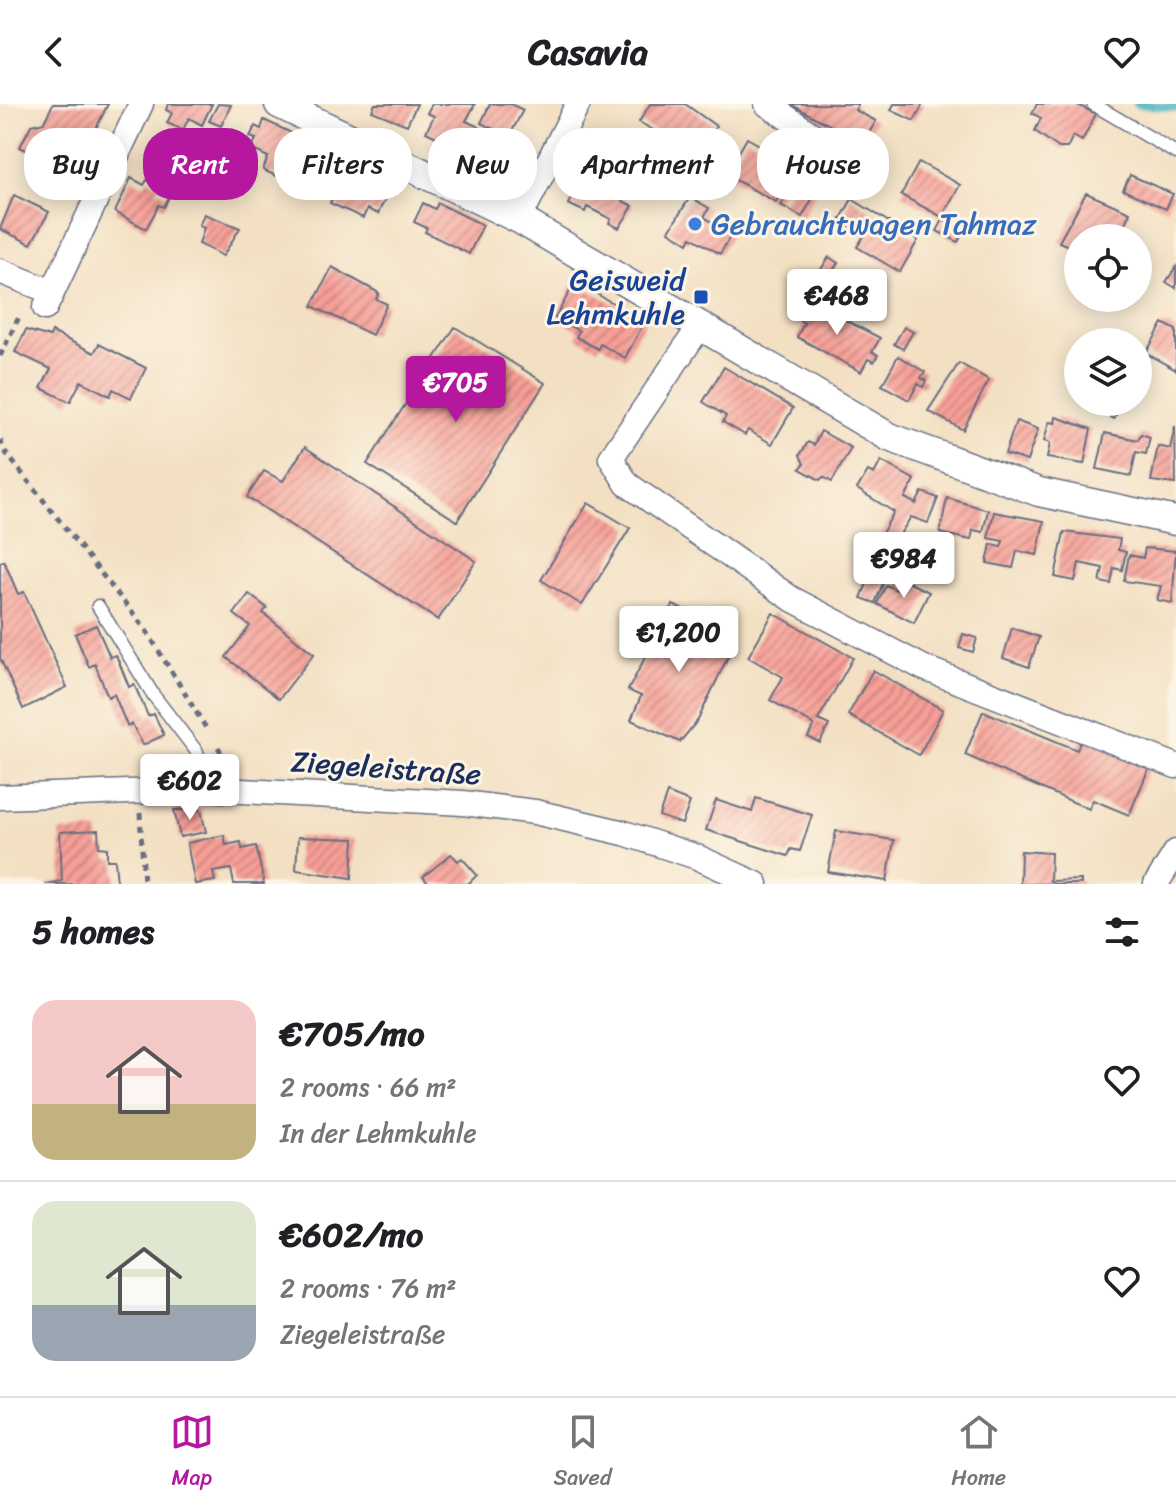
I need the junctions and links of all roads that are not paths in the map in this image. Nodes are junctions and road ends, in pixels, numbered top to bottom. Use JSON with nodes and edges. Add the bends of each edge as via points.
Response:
{"nodes":[{"id":1,"x":141,"y":104,"type":"edge"},
{"id":2,"x":279,"y":104,"type":"edge"},
{"id":3,"x":578,"y":104,"type":"edge"},
{"id":4,"x":767,"y":104,"type":"edge"},
{"id":5,"x":1093,"y":104,"type":"edge"},
{"id":6,"x":802,"y":128,"type":"edge"},
{"id":7,"x":1176,"y":153,"type":"edge"},
{"id":8,"x":519,"y":219,"type":"junction"},
{"id":9,"x":0,"y":271,"type":"edge"},
{"id":10,"x":700,"y":326,"type":"junction"},
{"id":11,"x":1176,"y":521,"type":"edge"},
{"id":12,"x":98,"y":606,"type":"dead end"},
{"id":13,"x":1176,"y":766,"type":"edge"},
{"id":14,"x":206,"y":789,"type":"junction"},
{"id":15,"x":0,"y":797,"type":"edge"},
{"id":16,"x":1176,"y":852,"type":"edge"},
{"id":17,"x":756,"y":884,"type":"edge"},
{"id":18,"x":1156,"y":884,"type":"edge"}],
"edges":[{"from":1,"to":9,"type":"street","via":[[44,295]]},
{"from":2,"to":8,"type":"street"},
{"from":3,"to":8,"type":"street"},
{"from":4,"to":6,"type":"street"},
{"from":5,"to":7,"type":"lane"},
{"from":8,"to":10,"type":"street"},
{"from":10,"to":11,"type":"street","via":[[889,437],[1039,492]]},
{"from":10,"to":13,"type":"street","via":[[611,458],[627,484],[792,599],[924,668]]},
{"from":12,"to":14,"type":"lane","via":[[154,696],[197,752]]},
{"from":14,"to":15,"type":"street","name":"Ziegeleistraße"},
{"from":14,"to":17,"type":"street","name":"Ziegeleistraße","via":[[535,812],[639,838]]},
{"from":16,"to":18,"type":"street"}]}
